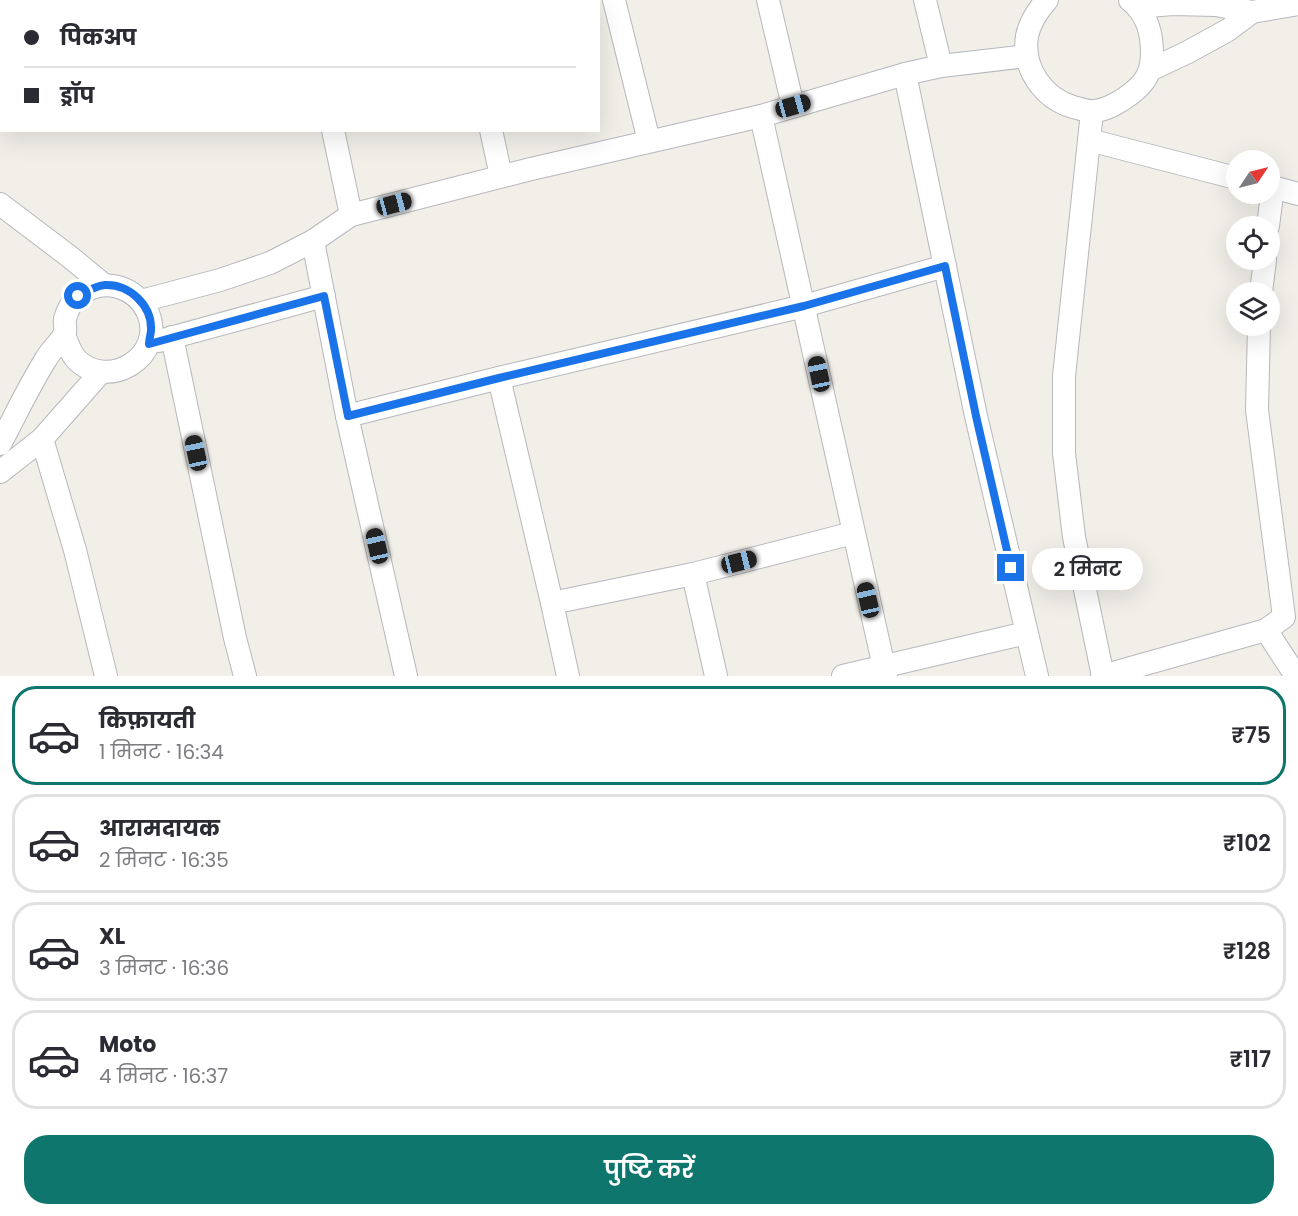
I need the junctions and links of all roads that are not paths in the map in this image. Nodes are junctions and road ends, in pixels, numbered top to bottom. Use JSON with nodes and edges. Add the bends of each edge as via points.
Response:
{"nodes":[{"id":1,"x":768,"y":0,"type":"edge"},
{"id":2,"x":925,"y":0,"type":"edge"},
{"id":3,"x":1047,"y":0,"type":"edge"},
{"id":4,"x":1134,"y":3,"type":"edge"},
{"id":5,"x":1298,"y":4,"type":"edge"},
{"id":6,"x":1252,"y":12,"type":"junction"},
{"id":7,"x":610,"y":13,"type":"edge"},
{"id":8,"x":1027,"y":56,"type":"junction"},
{"id":9,"x":941,"y":66,"type":"junction"},
{"id":10,"x":1150,"y":70,"type":"junction"},
{"id":11,"x":905,"y":74,"type":"junction"},
{"id":12,"x":793,"y":106,"type":"junction"},
{"id":13,"x":1092,"y":112,"type":"junction"},
{"id":14,"x":761,"y":116,"type":"junction"},
{"id":15,"x":333,"y":132,"type":"edge"},
{"id":16,"x":491,"y":132,"type":"edge"},
{"id":17,"x":1089,"y":140,"type":"junction"},
{"id":18,"x":649,"y":141,"type":"junction"},
{"id":19,"x":1226,"y":175,"type":"edge"},
{"id":20,"x":501,"y":176,"type":"junction"},
{"id":21,"x":1280,"y":189,"type":"edge"},
{"id":22,"x":1298,"y":194,"type":"edge"},
{"id":23,"x":0,"y":204,"type":"edge"},
{"id":24,"x":351,"y":215,"type":"junction"},
{"id":25,"x":313,"y":241,"type":"junction"},
{"id":26,"x":945,"y":266,"type":"junction"},
{"id":27,"x":104,"y":285,"type":"junction"},
{"id":28,"x":324,"y":296,"type":"junction"},
{"id":29,"x":141,"y":301,"type":"junction"},
{"id":30,"x":804,"y":306,"type":"junction"},
{"id":31,"x":64,"y":334,"type":"junction"},
{"id":32,"x":1259,"y":336,"type":"edge"},
{"id":33,"x":172,"y":337,"type":"junction"},
{"id":34,"x":149,"y":344,"type":"junction"},
{"id":35,"x":101,"y":372,"type":"junction"},
{"id":36,"x":499,"y":378,"type":"junction"},
{"id":37,"x":348,"y":416,"type":"junction"},
{"id":38,"x":42,"y":439,"type":"junction"},
{"id":39,"x":0,"y":444,"type":"edge"},
{"id":40,"x":0,"y":472,"type":"edge"},
{"id":41,"x":853,"y":533,"type":"junction"},
{"id":42,"x":693,"y":574,"type":"junction"},
{"id":43,"x":552,"y":603,"type":"junction"},
{"id":44,"x":1283,"y":618,"type":"edge"},
{"id":45,"x":1026,"y":633,"type":"junction"},
{"id":46,"x":885,"y":671,"type":"edge"},
{"id":47,"x":106,"y":676,"type":"edge"},
{"id":48,"x":245,"y":676,"type":"edge"},
{"id":49,"x":406,"y":676,"type":"edge"},
{"id":50,"x":568,"y":676,"type":"edge"},
{"id":51,"x":716,"y":676,"type":"edge"},
{"id":52,"x":843,"y":676,"type":"edge"},
{"id":53,"x":1036,"y":676,"type":"edge"},
{"id":54,"x":1102,"y":676,"type":"edge"},
{"id":55,"x":1296,"y":676,"type":"edge"}],
"edges":[{"from":1,"to":12,"type":"street"},
{"from":2,"to":9,"type":"street"},
{"from":3,"to":8,"type":"street","via":[[1034,16],[1027,36]]},
{"from":4,"to":6,"type":"street","via":[[1216,5]]},
{"from":4,"to":10,"type":"street","via":[[1147,21],[1152,38]]},
{"from":5,"to":6,"type":"street"},
{"from":6,"to":10,"type":"street","via":[[1228,30]]},
{"from":7,"to":18,"type":"street"},
{"from":8,"to":9,"type":"street"},
{"from":8,"to":13,"type":"street","via":[[1033,75],[1045,92],[1062,104]]},
{"from":9,"to":11,"type":"street"},
{"from":10,"to":13,"type":"street","via":[[1144,81],[1120,102]]},
{"from":11,"to":12,"type":"street"},
{"from":11,"to":26,"type":"street"},
{"from":12,"to":14,"type":"street"},
{"from":13,"to":17,"type":"street"},
{"from":14,"to":18,"type":"street"},
{"from":14,"to":30,"type":"street"},
{"from":15,"to":24,"type":"street"},
{"from":16,"to":20,"type":"street"},
{"from":17,"to":19,"type":"street"},
{"from":17,"to":54,"type":"street","via":[[1064,376],[1064,453],[1074,537]]},
{"from":18,"to":20,"type":"street"},
{"from":20,"to":24,"type":"street"},
{"from":21,"to":22,"type":"street"},
{"from":23,"to":27,"type":"street"},
{"from":24,"to":25,"type":"street"},
{"from":25,"to":28,"type":"street"},
{"from":25,"to":29,"type":"street","via":[[270,263],[230,277]]},
{"from":26,"to":30,"type":"street"},
{"from":26,"to":45,"type":"street"},
{"from":27,"to":29,"type":"street","via":[[130,291]]},
{"from":27,"to":31,"type":"street","via":[[78,296],[65,320]]},
{"from":28,"to":33,"type":"street"},
{"from":28,"to":37,"type":"street"},
{"from":29,"to":34,"type":"street","via":[[149,314]]},
{"from":30,"to":36,"type":"street"},
{"from":30,"to":41,"type":"street"},
{"from":31,"to":35,"type":"street","via":[[76,359]]},
{"from":31,"to":39,"type":"street","via":[[46,358]]},
{"from":32,"to":44,"type":"street","via":[[1257,410]]},
{"from":33,"to":34,"type":"street"},
{"from":33,"to":48,"type":"street"},
{"from":34,"to":35,"type":"street","via":[[130,366]]},
{"from":35,"to":38,"type":"street"},
{"from":36,"to":37,"type":"street"},
{"from":36,"to":43,"type":"street"},
{"from":37,"to":49,"type":"street"},
{"from":38,"to":40,"type":"street"},
{"from":38,"to":47,"type":"street"},
{"from":41,"to":42,"type":"street"},
{"from":41,"to":46,"type":"street"},
{"from":42,"to":43,"type":"street"},
{"from":42,"to":51,"type":"street"},
{"from":43,"to":50,"type":"street"},
{"from":44,"to":54,"type":"street"},
{"from":44,"to":55,"type":"street"},
{"from":45,"to":46,"type":"street"},
{"from":45,"to":53,"type":"street"},
{"from":46,"to":52,"type":"street"}]}
